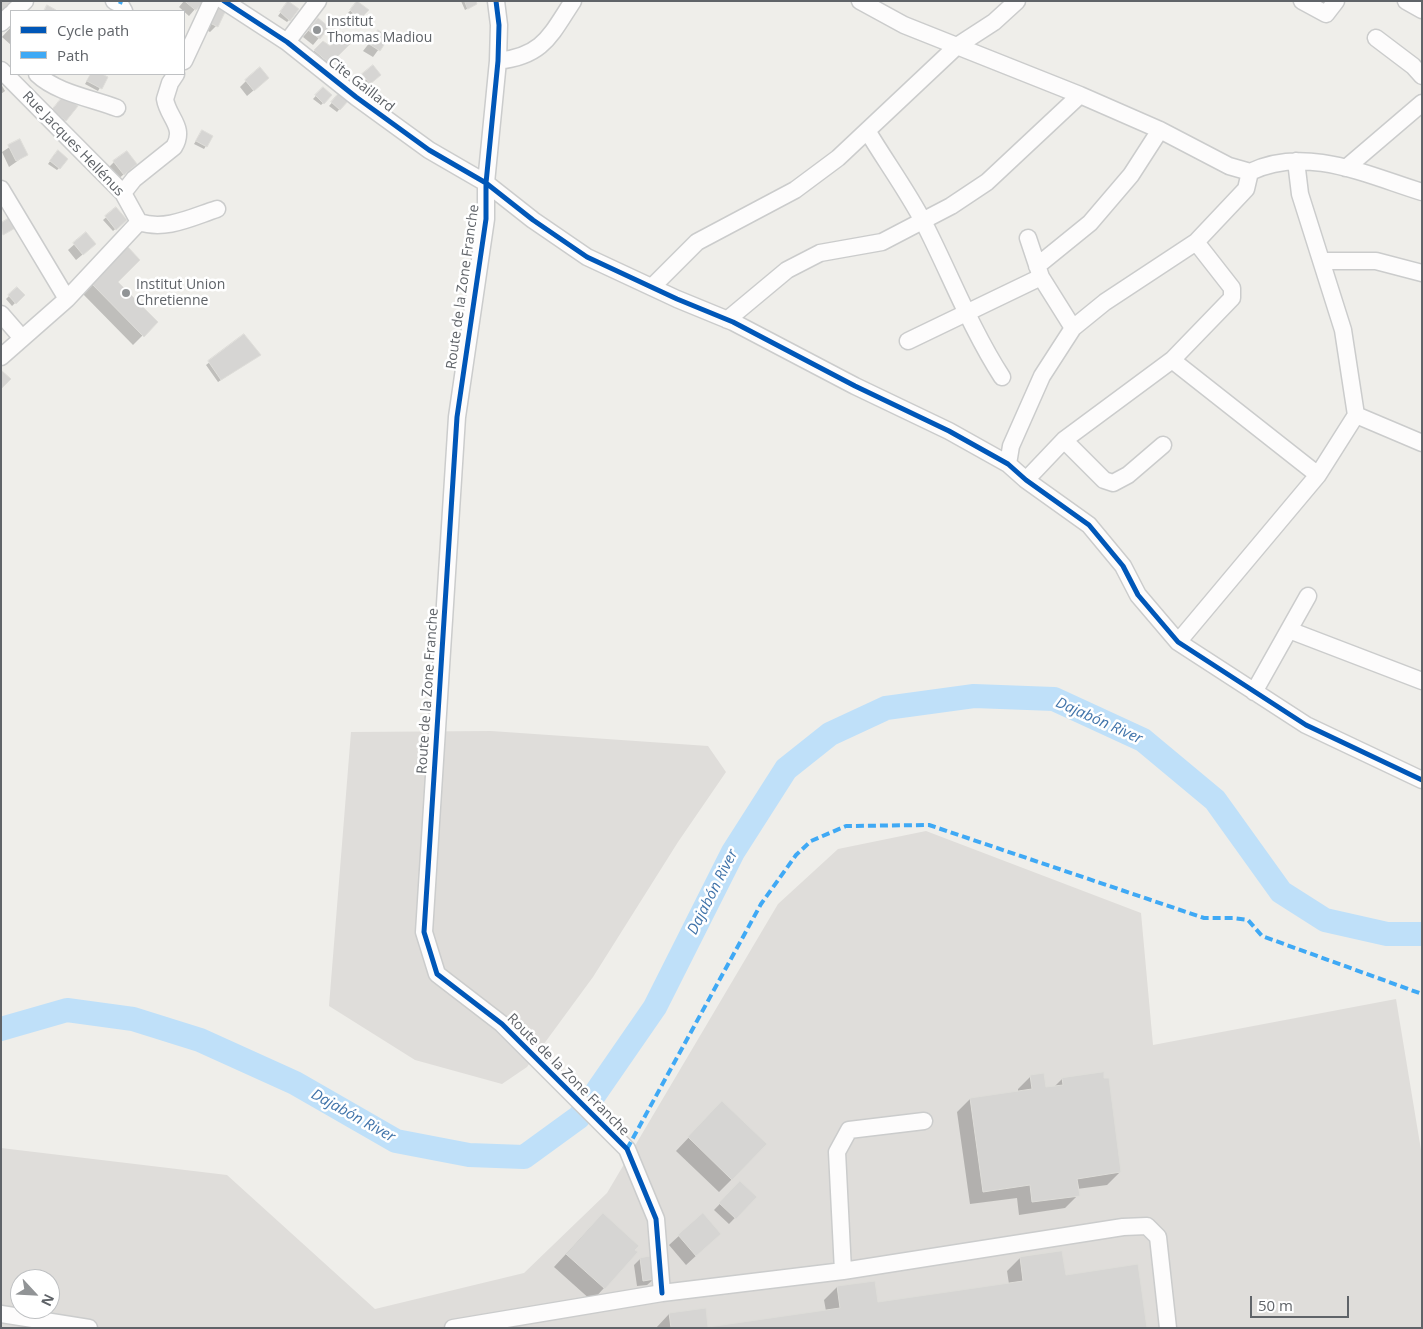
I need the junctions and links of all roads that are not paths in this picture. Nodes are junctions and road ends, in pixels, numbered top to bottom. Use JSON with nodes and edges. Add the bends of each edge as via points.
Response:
{"nodes":[{"id":1,"x":25,"y":1,"type":"edge"},
{"id":2,"x":212,"y":1,"type":"edge"},
{"id":3,"x":224,"y":1,"type":"edge"},
{"id":4,"x":318,"y":1,"type":"edge"},
{"id":5,"x":496,"y":1,"type":"edge"},
{"id":6,"x":573,"y":1,"type":"edge"},
{"id":7,"x":860,"y":1,"type":"edge"},
{"id":8,"x":1017,"y":1,"type":"edge"},
{"id":9,"x":1302,"y":1,"type":"edge"},
{"id":10,"x":1336,"y":1,"type":"edge"},
{"id":11,"x":1406,"y":1,"type":"edge"},
{"id":12,"x":15,"y":10,"type":"edge"},
{"id":13,"x":1422,"y":10,"type":"edge"},
{"id":14,"x":1376,"y":38,"type":"dead end"},
{"id":15,"x":287,"y":42,"type":"junction"},
{"id":16,"x":957,"y":46,"type":"junction"},
{"id":17,"x":185,"y":58,"type":"edge"},
{"id":18,"x":498,"y":61,"type":"junction"},
{"id":19,"x":9,"y":74,"type":"edge"},
{"id":20,"x":38,"y":75,"type":"edge"},
{"id":21,"x":1422,"y":76,"type":"edge"},
{"id":22,"x":168,"y":77,"type":"edge"},
{"id":23,"x":1080,"y":95,"type":"junction"},
{"id":24,"x":1421,"y":104,"type":"edge"},
{"id":25,"x":117,"y":108,"type":"dead end"},
{"id":26,"x":1160,"y":130,"type":"junction"},
{"id":27,"x":868,"y":132,"type":"junction"},
{"id":28,"x":1296,"y":160,"type":"junction"},
{"id":29,"x":1346,"y":168,"type":"junction"},
{"id":30,"x":1250,"y":172,"type":"junction"},
{"id":31,"x":486,"y":183,"type":"junction"},
{"id":32,"x":1,"y":188,"type":"edge"},
{"id":33,"x":123,"y":192,"type":"junction"},
{"id":34,"x":1422,"y":192,"type":"edge"},
{"id":35,"x":217,"y":208,"type":"dead end"},
{"id":36,"x":923,"y":220,"type":"junction"},
{"id":37,"x":140,"y":222,"type":"junction"},
{"id":38,"x":1028,"y":238,"type":"dead end"},
{"id":39,"x":1196,"y":242,"type":"junction"},
{"id":40,"x":1323,"y":261,"type":"junction"},
{"id":41,"x":1039,"y":271,"type":"junction"},
{"id":42,"x":1422,"y":273,"type":"edge"},
{"id":43,"x":652,"y":287,"type":"junction"},
{"id":44,"x":67,"y":299,"type":"junction"},
{"id":45,"x":968,"y":311,"type":"junction"},
{"id":46,"x":1,"y":314,"type":"edge"},
{"id":47,"x":727,"y":320,"type":"junction"},
{"id":48,"x":1073,"y":328,"type":"junction"},
{"id":49,"x":21,"y":337,"type":"junction"},
{"id":50,"x":908,"y":341,"type":"dead end"},
{"id":51,"x":1,"y":357,"type":"edge"},
{"id":52,"x":1172,"y":360,"type":"junction"},
{"id":53,"x":1002,"y":377,"type":"dead end"},
{"id":54,"x":1356,"y":415,"type":"junction"},
{"id":55,"x":1064,"y":440,"type":"junction"},
{"id":56,"x":1422,"y":443,"type":"edge"},
{"id":57,"x":1163,"y":445,"type":"dead end"},
{"id":58,"x":1008,"y":464,"type":"junction"},
{"id":59,"x":1318,"y":475,"type":"junction"},
{"id":60,"x":1026,"y":480,"type":"junction"},
{"id":61,"x":1308,"y":596,"type":"dead end"},
{"id":62,"x":1289,"y":630,"type":"junction"},
{"id":63,"x":1178,"y":642,"type":"junction"},
{"id":64,"x":1422,"y":681,"type":"edge"},
{"id":65,"x":1254,"y":692,"type":"junction"},
{"id":66,"x":1422,"y":780,"type":"edge"},
{"id":67,"x":924,"y":1121,"type":"dead end"},
{"id":68,"x":843,"y":1271,"type":"junction"},
{"id":69,"x":662,"y":1293,"type":"junction"},
{"id":70,"x":1,"y":1314,"type":"edge"},
{"id":71,"x":89,"y":1328,"type":"edge"},
{"id":72,"x":453,"y":1328,"type":"edge"},
{"id":73,"x":1168,"y":1328,"type":"edge"}],
"edges":[{"from":1,"to":12,"type":"street"},
{"from":2,"to":17,"type":"street"},
{"from":3,"to":15,"type":"street","name":"Cite Gaillard"},
{"from":4,"to":15,"type":"street"},
{"from":5,"to":18,"type":"street","name":"Route de la Zone Franche"},
{"from":6,"to":18,"type":"street","via":[[536,51]]},
{"from":7,"to":16,"type":"street","via":[[904,25]]},
{"from":8,"to":16,"type":"street","via":[[994,22]]},
{"from":9,"to":10,"type":"street","via":[[1326,14]]},
{"from":11,"to":13,"type":"street"},
{"from":14,"to":21,"type":"street"},
{"from":15,"to":31,"type":"street","name":"Cite Gaillard","via":[[356,98],[429,150]]},
{"from":16,"to":23,"type":"street"},
{"from":16,"to":27,"type":"street"},
{"from":18,"to":31,"type":"street","name":"Route de la Zone Franche"},
{"from":19,"to":33,"type":"street","name":"Rue Jacques Hellénus"},
{"from":20,"to":25,"type":"street","via":[[56,89]]},
{"from":22,"to":33,"type":"street","via":[[166,102],[176,121],[178,141]]},
{"from":23,"to":26,"type":"street"},
{"from":23,"to":36,"type":"street","via":[[987,182]]},
{"from":24,"to":29,"type":"street"},
{"from":26,"to":30,"type":"street","via":[[1230,166]]},
{"from":26,"to":41,"type":"street","via":[[1131,175],[1090,223]]},
{"from":27,"to":36,"type":"street"},
{"from":27,"to":43,"type":"street","via":[[795,190],[696,242]]},
{"from":28,"to":29,"type":"street"},
{"from":28,"to":30,"type":"street"},
{"from":28,"to":40,"type":"street","via":[[1300,194]]},
{"from":29,"to":34,"type":"street"},
{"from":30,"to":39,"type":"street","via":[[1246,188]]},
{"from":31,"to":43,"type":"street","name":"Cite Gaillard","via":[[587,257]]},
{"from":31,"to":69,"type":"street","name":"Route de la Zone Franche","via":[[486,220],[457,417],[424,932],[437,974],[502,1024],[627,1148],[656,1220]]},
{"from":32,"to":44,"type":"street"},
{"from":33,"to":37,"type":"street","name":"Rue Jacques Hellénus"},
{"from":35,"to":37,"type":"street","via":[[164,225]]},
{"from":36,"to":45,"type":"street"},
{"from":36,"to":47,"type":"street","via":[[882,242],[820,253],[796,265]]},
{"from":37,"to":44,"type":"street"},
{"from":38,"to":41,"type":"street"},
{"from":39,"to":48,"type":"street","via":[[1104,302]]},
{"from":39,"to":52,"type":"street","via":[[1232,288],[1232,298]]},
{"from":40,"to":42,"type":"street","via":[[1376,261]]},
{"from":40,"to":54,"type":"street","via":[[1343,330]]},
{"from":41,"to":45,"type":"street"},
{"from":41,"to":48,"type":"street"},
{"from":43,"to":47,"type":"street","name":"Cite Gaillard"},
{"from":44,"to":49,"type":"street"},
{"from":45,"to":50,"type":"street"},
{"from":45,"to":53,"type":"street","via":[[982,347]]},
{"from":46,"to":49,"type":"street"},
{"from":47,"to":58,"type":"street","name":"Cite Gaillard","via":[[950,431]]},
{"from":48,"to":58,"type":"street","via":[[1042,376],[1010,446]]},
{"from":49,"to":51,"type":"street"},
{"from":52,"to":55,"type":"street"},
{"from":52,"to":59,"type":"street"},
{"from":54,"to":56,"type":"street"},
{"from":54,"to":59,"type":"street"},
{"from":55,"to":57,"type":"street","via":[[1104,480],[1113,483],[1128,475]]},
{"from":55,"to":60,"type":"street"},
{"from":58,"to":60,"type":"street","name":"Cite Gaillard"},
{"from":59,"to":63,"type":"street"},
{"from":60,"to":63,"type":"street","name":"Cite Gaillard","via":[[1089,525],[1123,566],[1138,595]]},
{"from":61,"to":62,"type":"street"},
{"from":62,"to":64,"type":"street"},
{"from":62,"to":65,"type":"street"},
{"from":63,"to":65,"type":"street","name":"Cite Gaillard"},
{"from":65,"to":66,"type":"street","name":"Cite Gaillard","via":[[1306,725]]},
{"from":67,"to":68,"type":"street","via":[[849,1130],[837,1152]]},
{"from":68,"to":69,"type":"street"},
{"from":68,"to":73,"type":"street","via":[[1147,1226],[1158,1237]]},
{"from":69,"to":72,"type":"street"},
{"from":70,"to":71,"type":"street"}]}
